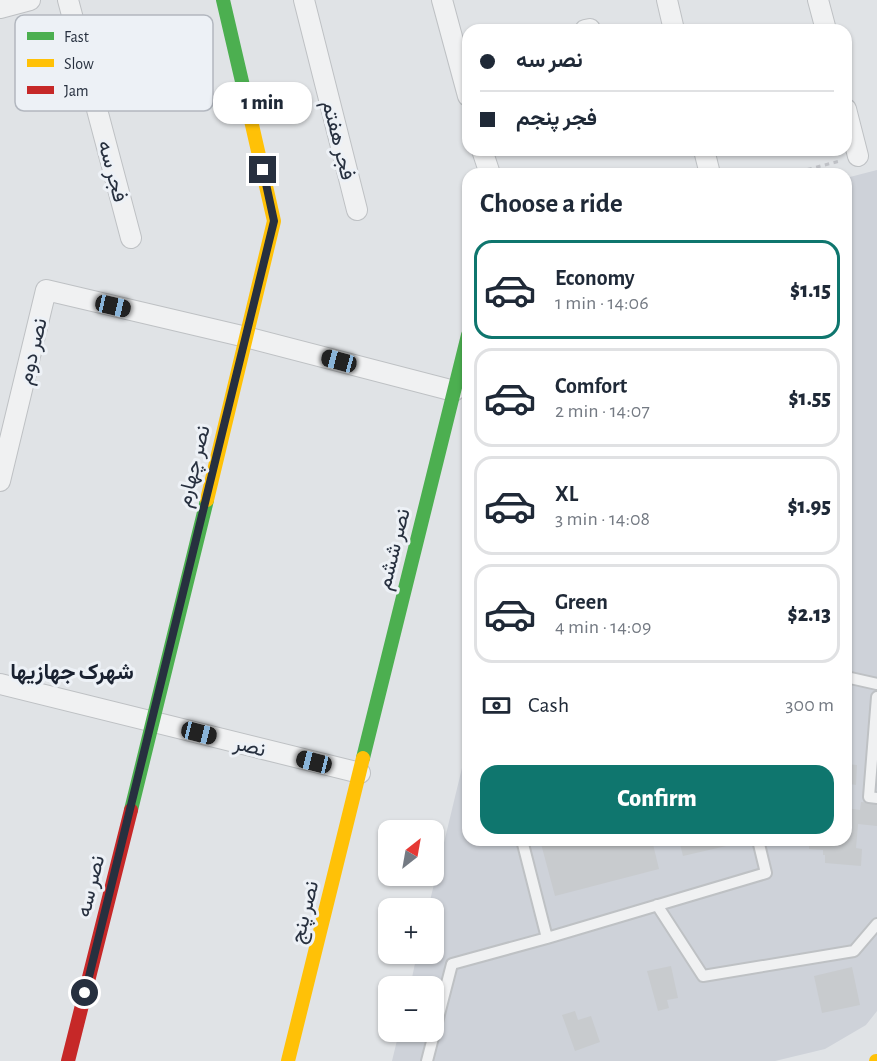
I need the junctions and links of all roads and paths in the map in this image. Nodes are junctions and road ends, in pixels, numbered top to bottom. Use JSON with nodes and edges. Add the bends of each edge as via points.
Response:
{"nodes":[{"id":1,"x":30,"y":0,"type":"edge"},
{"id":2,"x":68,"y":0,"type":"edge"},
{"id":3,"x":224,"y":0,"type":"edge"},
{"id":4,"x":304,"y":0,"type":"edge"},
{"id":5,"x":442,"y":0,"type":"edge"},
{"id":6,"x":667,"y":0,"type":"edge"},
{"id":7,"x":818,"y":0,"type":"edge"},
{"id":8,"x":0,"y":8,"type":"edge"},
{"id":9,"x":72,"y":15,"type":"edge"},
{"id":10,"x":673,"y":24,"type":"edge"},
{"id":11,"x":824,"y":24,"type":"edge"},
{"id":12,"x":462,"y":55,"type":"edge"},
{"id":13,"x":97,"y":111,"type":"edge"},
{"id":14,"x":852,"y":132,"type":"edge"},
{"id":15,"x":858,"y":156,"type":"joint"},
{"id":16,"x":813,"y":168,"type":"edge"},
{"id":17,"x":357,"y":210,"type":"dead end"},
{"id":18,"x":131,"y":238,"type":"dead end"},
{"id":19,"x":246,"y":337,"type":"junction"},
{"id":20,"x":462,"y":359,"type":"edge"},
{"id":21,"x":454,"y":391,"type":"junction"},
{"id":22,"x":0,"y":481,"type":"edge"},
{"id":23,"x":852,"y":678,"type":"edge"},
{"id":24,"x":0,"y":684,"type":"edge"},
{"id":25,"x":877,"y":684,"type":"edge"},
{"id":26,"x":877,"y":697,"type":"edge"},
{"id":27,"x":153,"y":722,"type":"junction"},
{"id":28,"x":360,"y":773,"type":"junction"},
{"id":29,"x":877,"y":798,"type":"edge"},
{"id":30,"x":524,"y":846,"type":"edge"},
{"id":31,"x":759,"y":846,"type":"edge"},
{"id":32,"x":657,"y":905,"type":"junction"},
{"id":33,"x":877,"y":924,"type":"edge"},
{"id":34,"x":547,"y":938,"type":"junction"},
{"id":35,"x":68,"y":1061,"type":"edge"},
{"id":36,"x":288,"y":1061,"type":"edge"},
{"id":37,"x":427,"y":1061,"type":"edge"}],
"edges":[{"from":1,"to":8,"type":"street"},
{"from":2,"to":9,"type":"street","name":"فجر سه"},
{"from":3,"to":19,"type":"street","name":"نصر چهارم","via":[[274,221]]},
{"from":4,"to":17,"type":"street","name":"فجر هفتم"},
{"from":5,"to":12,"type":"street"},
{"from":6,"to":10,"type":"street"},
{"from":7,"to":11,"type":"street"},
{"from":13,"to":18,"type":"street","name":"فجر سه"},
{"from":14,"to":15,"type":"street"},
{"from":15,"to":16,"type":"path"},
{"from":19,"to":21,"type":"street"},
{"from":19,"to":22,"type":"street","name":"نصر دوم","via":[[46,290]]},
{"from":19,"to":27,"type":"street","name":"نصر چهارم"},
{"from":20,"to":21,"type":"street","name":"نصر ششم"},
{"from":21,"to":28,"type":"street","name":"نصر ششم"},
{"from":23,"to":25,"type":"lane"},
{"from":24,"to":27,"type":"street","name":"نصر"},
{"from":26,"to":29,"type":"lane","via":[[869,797]]},
{"from":27,"to":28,"type":"street","name":"نصر"},
{"from":27,"to":35,"type":"street","name":"نصر سه"},
{"from":28,"to":36,"type":"street","name":"نصر پنج"},
{"from":30,"to":34,"type":"lane"},
{"from":31,"to":32,"type":"lane","via":[[766,873]]},
{"from":32,"to":33,"type":"lane","via":[[703,976],[854,951]]},
{"from":32,"to":34,"type":"lane"},
{"from":34,"to":37,"type":"lane","via":[[452,964]]}]}
